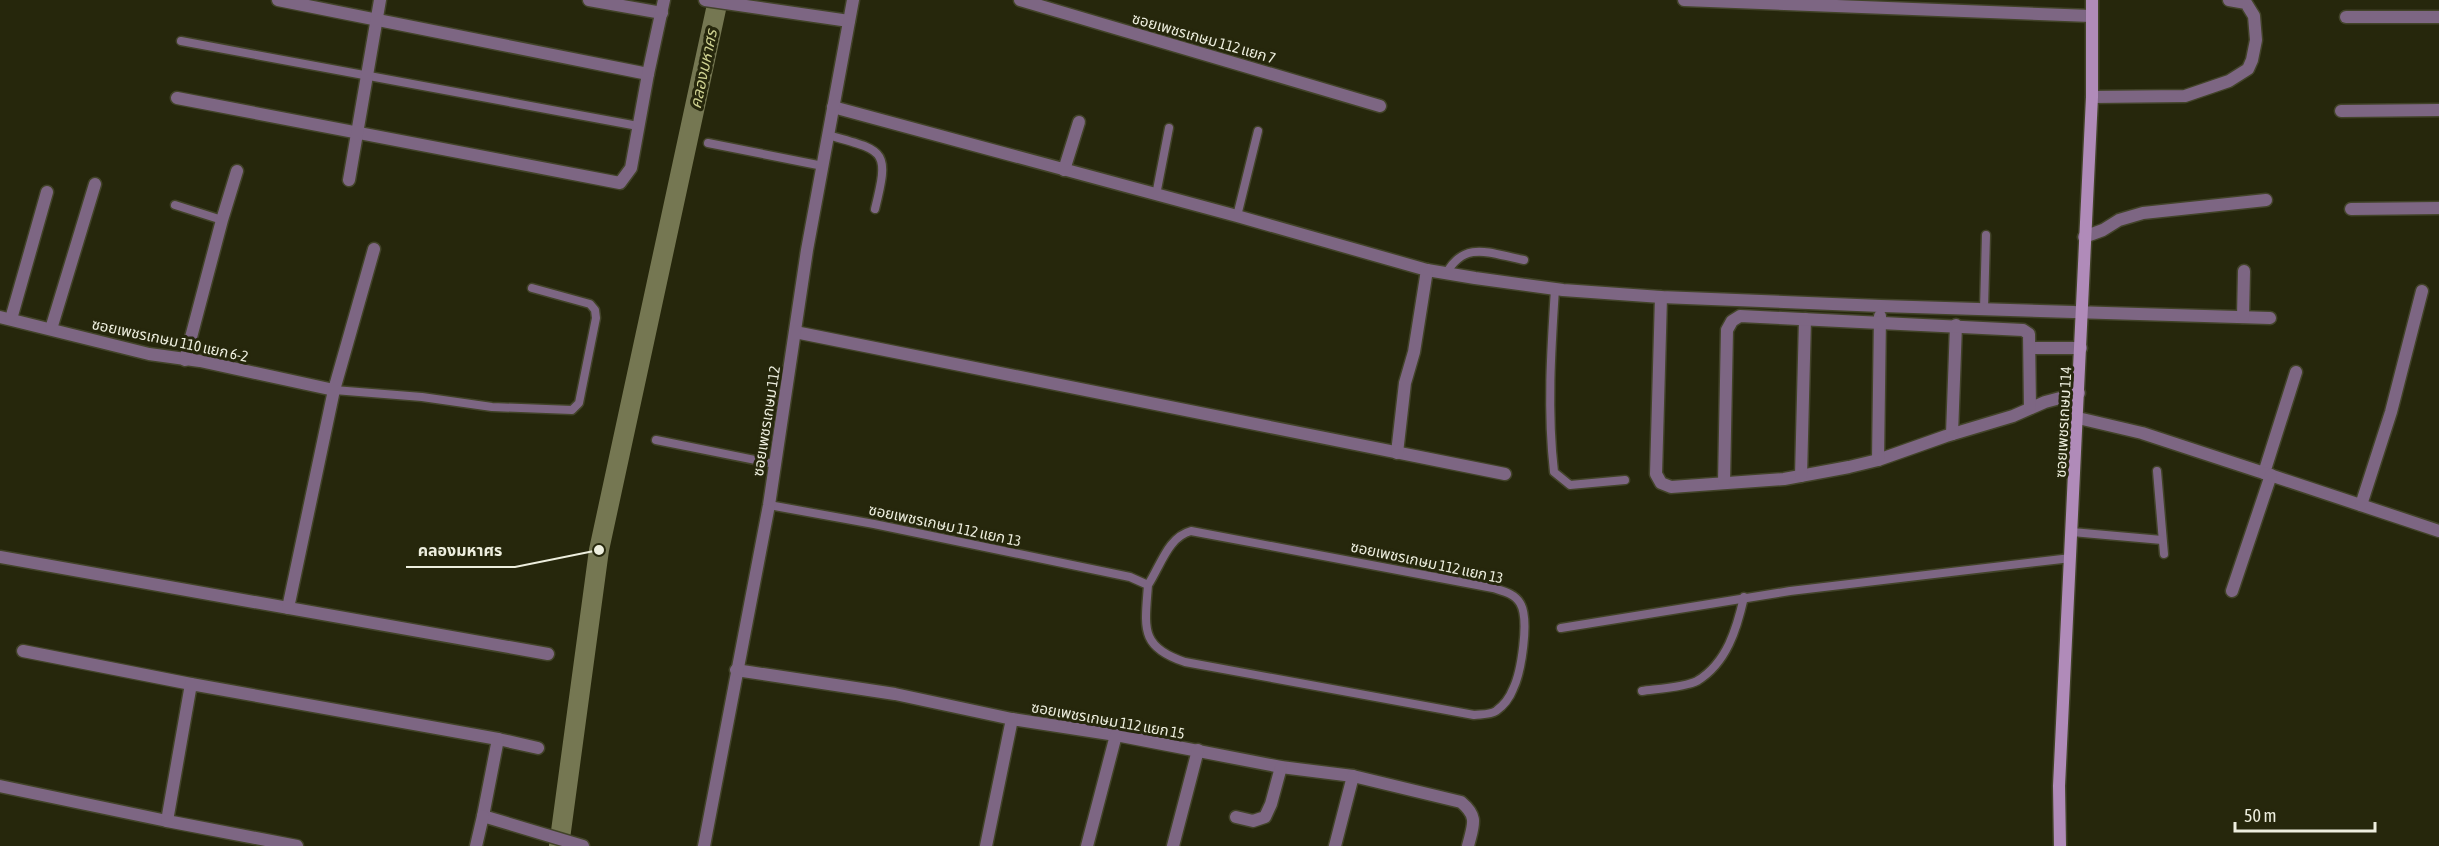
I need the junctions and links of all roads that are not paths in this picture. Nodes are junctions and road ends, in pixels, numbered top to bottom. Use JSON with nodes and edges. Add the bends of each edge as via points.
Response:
{"nodes":[{"id":1,"x":278,"y":0,"type":"edge"},
{"id":2,"x":380,"y":0,"type":"edge"},
{"id":3,"x":589,"y":0,"type":"edge"},
{"id":4,"x":664,"y":0,"type":"edge"},
{"id":5,"x":705,"y":0,"type":"edge"},
{"id":6,"x":854,"y":0,"type":"edge"},
{"id":7,"x":1020,"y":0,"type":"edge"},
{"id":8,"x":1684,"y":0,"type":"edge"},
{"id":9,"x":2092,"y":0,"type":"edge"},
{"id":10,"x":2229,"y":0,"type":"edge"},
{"id":11,"x":662,"y":13,"type":"junction"},
{"id":12,"x":2091,"y":16,"type":"junction"},
{"id":13,"x":2346,"y":17,"type":"dead end"},
{"id":14,"x":2439,"y":17,"type":"edge"},
{"id":15,"x":377,"y":19,"type":"junction"},
{"id":16,"x":849,"y":21,"type":"junction"},
{"id":17,"x":181,"y":41,"type":"dead end"},
{"id":18,"x":648,"y":74,"type":"junction"},
{"id":19,"x":367,"y":76,"type":"junction"},
{"id":20,"x":2092,"y":97,"type":"junction"},
{"id":21,"x":177,"y":98,"type":"dead end"},
{"id":22,"x":1380,"y":106,"type":"dead end"},
{"id":23,"x":833,"y":107,"type":"junction"},
{"id":24,"x":2439,"y":110,"type":"edge"},
{"id":25,"x":2341,"y":111,"type":"dead end"},
{"id":26,"x":1079,"y":122,"type":"dead end"},
{"id":27,"x":638,"y":126,"type":"junction"},
{"id":28,"x":1169,"y":128,"type":"dead end"},
{"id":29,"x":1258,"y":130,"type":"dead end"},
{"id":30,"x":356,"y":132,"type":"junction"},
{"id":31,"x":828,"y":135,"type":"junction"},
{"id":32,"x":708,"y":143,"type":"dead end"},
{"id":33,"x":823,"y":166,"type":"junction"},
{"id":34,"x":1064,"y":170,"type":"junction"},
{"id":35,"x":237,"y":171,"type":"dead end"},
{"id":36,"x":349,"y":180,"type":"dead end"},
{"id":37,"x":95,"y":184,"type":"dead end"},
{"id":38,"x":46,"y":192,"type":"dead end"},
{"id":39,"x":1156,"y":195,"type":"junction"},
{"id":40,"x":2266,"y":200,"type":"dead end"},
{"id":41,"x":175,"y":205,"type":"dead end"},
{"id":42,"x":2439,"y":208,"type":"edge"},
{"id":43,"x":875,"y":209,"type":"dead end"},
{"id":44,"x":2351,"y":209,"type":"dead end"},
{"id":45,"x":1237,"y":216,"type":"junction"},
{"id":46,"x":222,"y":220,"type":"junction"},
{"id":47,"x":1986,"y":235,"type":"dead end"},
{"id":48,"x":2084,"y":237,"type":"junction"},
{"id":49,"x":374,"y":249,"type":"dead end"},
{"id":50,"x":1524,"y":260,"type":"dead end"},
{"id":51,"x":1427,"y":270,"type":"junction"},
{"id":52,"x":2244,"y":271,"type":"dead end"},
{"id":53,"x":1446,"y":274,"type":"junction"},
{"id":54,"x":532,"y":288,"type":"dead end"},
{"id":55,"x":1555,"y":289,"type":"junction"},
{"id":56,"x":2422,"y":291,"type":"dead end"},
{"id":57,"x":1661,"y":297,"type":"junction"},
{"id":58,"x":1881,"y":306,"type":"junction"},
{"id":59,"x":1984,"y":309,"type":"junction"},
{"id":60,"x":2083,"y":312,"type":"junction"},
{"id":61,"x":2243,"y":317,"type":"junction"},
{"id":62,"x":5,"y":318,"type":"edge"},
{"id":63,"x":2270,"y":318,"type":"dead end"},
{"id":64,"x":1804,"y":319,"type":"junction"},
{"id":65,"x":1880,"y":322,"type":"junction"},
{"id":66,"x":1956,"y":325,"type":"junction"},
{"id":67,"x":51,"y":329,"type":"junction"},
{"id":68,"x":795,"y":332,"type":"junction"},
{"id":69,"x":2031,"y":348,"type":"junction"},
{"id":70,"x":2081,"y":348,"type":"junction"},
{"id":71,"x":185,"y":360,"type":"junction"},
{"id":72,"x":2296,"y":372,"type":"dead end"},
{"id":73,"x":334,"y":390,"type":"junction"},
{"id":74,"x":2079,"y":393,"type":"junction"},
{"id":75,"x":2030,"y":408,"type":"junction"},
{"id":76,"x":2078,"y":418,"type":"junction"},
{"id":77,"x":1952,"y":434,"type":"junction"},
{"id":78,"x":656,"y":440,"type":"dead end"},
{"id":79,"x":1397,"y":453,"type":"junction"},
{"id":80,"x":1878,"y":460,"type":"junction"},
{"id":81,"x":775,"y":464,"type":"junction"},
{"id":82,"x":2157,"y":471,"type":"dead end"},
{"id":83,"x":1505,"y":474,"type":"dead end"},
{"id":84,"x":2267,"y":474,"type":"junction"},
{"id":85,"x":1801,"y":476,"type":"junction"},
{"id":86,"x":1625,"y":480,"type":"dead end"},
{"id":87,"x":1724,"y":482,"type":"junction"},
{"id":88,"x":769,"y":505,"type":"junction"},
{"id":89,"x":2361,"y":506,"type":"junction"},
{"id":90,"x":2439,"y":531,"type":"edge"},
{"id":91,"x":2072,"y":532,"type":"junction"},
{"id":92,"x":2162,"y":540,"type":"junction"},
{"id":93,"x":2164,"y":554,"type":"dead end"},
{"id":94,"x":0,"y":557,"type":"edge"},
{"id":95,"x":2071,"y":558,"type":"junction"},
{"id":96,"x":1148,"y":585,"type":"junction"},
{"id":97,"x":2232,"y":591,"type":"dead end"},
{"id":98,"x":1744,"y":597,"type":"junction"},
{"id":99,"x":288,"y":608,"type":"junction"},
{"id":100,"x":1561,"y":628,"type":"dead end"},
{"id":101,"x":23,"y":651,"type":"dead end"},
{"id":102,"x":548,"y":654,"type":"dead end"},
{"id":103,"x":736,"y":670,"type":"junction"},
{"id":104,"x":191,"y":684,"type":"junction"},
{"id":105,"x":1642,"y":691,"type":"dead end"},
{"id":106,"x":1012,"y":719,"type":"junction"},
{"id":107,"x":1116,"y":735,"type":"junction"},
{"id":108,"x":498,"y":739,"type":"junction"},
{"id":109,"x":538,"y":748,"type":"dead end"},
{"id":110,"x":1198,"y":750,"type":"junction"},
{"id":111,"x":1281,"y":767,"type":"junction"},
{"id":112,"x":1353,"y":776,"type":"junction"},
{"id":113,"x":0,"y":786,"type":"edge"},
{"id":114,"x":483,"y":816,"type":"junction"},
{"id":115,"x":1236,"y":817,"type":"dead end"},
{"id":116,"x":167,"y":821,"type":"junction"},
{"id":117,"x":297,"y":846,"type":"edge"},
{"id":118,"x":476,"y":846,"type":"edge"},
{"id":119,"x":583,"y":846,"type":"edge"},
{"id":120,"x":704,"y":846,"type":"edge"},
{"id":121,"x":986,"y":846,"type":"edge"},
{"id":122,"x":1087,"y":846,"type":"edge"},
{"id":123,"x":1173,"y":846,"type":"edge"},
{"id":124,"x":1335,"y":846,"type":"edge"},
{"id":125,"x":1468,"y":846,"type":"edge"},
{"id":126,"x":2060,"y":846,"type":"edge"}],
"edges":[{"from":1,"to":15,"type":"street"},
{"from":2,"to":15,"type":"street"},
{"from":3,"to":11,"type":"street"},
{"from":4,"to":11,"type":"street"},
{"from":5,"to":16,"type":"street"},
{"from":6,"to":16,"type":"street","name":"ซอยเพชรเกษม 112"},
{"from":7,"to":22,"type":"street","name":"ซอยเพชรเกษม 112 แยก 7"},
{"from":8,"to":12,"type":"street"},
{"from":9,"to":12,"type":"street","name":"ซอยเพชรเกษม 114"},
{"from":10,"to":20,"type":"street","via":[[2246,3],[2254,16],[2256,40],[2248,69],[2229,81],[2185,96]]},
{"from":11,"to":18,"type":"street"},
{"from":12,"to":20,"type":"street","name":"ซอยเพชรเกษม 114"},
{"from":13,"to":14,"type":"street"},
{"from":15,"to":18,"type":"street"},
{"from":15,"to":19,"type":"street"},
{"from":16,"to":23,"type":"street","name":"ซอยเพชรเกษม 112"},
{"from":17,"to":19,"type":"lane"},
{"from":18,"to":27,"type":"street"},
{"from":19,"to":27,"type":"lane"},
{"from":19,"to":30,"type":"street"},
{"from":20,"to":48,"type":"street","name":"ซอยเพชรเกษม 114"},
{"from":21,"to":30,"type":"street"},
{"from":23,"to":31,"type":"street","name":"ซอยเพชรเกษม 112"},
{"from":23,"to":34,"type":"street"},
{"from":24,"to":25,"type":"street"},
{"from":26,"to":34,"type":"street"},
{"from":27,"to":30,"type":"street","via":[[631,168],[620,183]]},
{"from":28,"to":39,"type":"lane"},
{"from":29,"to":45,"type":"lane"},
{"from":30,"to":36,"type":"street"},
{"from":31,"to":33,"type":"street","name":"ซอยเพชรเกษม 112"},
{"from":31,"to":43,"type":"lane","via":[[867,147],[880,156],[884,175]]},
{"from":32,"to":33,"type":"lane"},
{"from":33,"to":68,"type":"street","name":"ซอยเพชรเกษม 112"},
{"from":34,"to":39,"type":"street"},
{"from":35,"to":46,"type":"street"},
{"from":37,"to":67,"type":"street"},
{"from":38,"to":62,"type":"street"},
{"from":39,"to":45,"type":"street"},
{"from":40,"to":48,"type":"street","via":[[2143,213]]},
{"from":41,"to":46,"type":"lane"},
{"from":42,"to":44,"type":"street"},
{"from":45,"to":51,"type":"street"},
{"from":46,"to":71,"type":"street"},
{"from":47,"to":59,"type":"lane"},
{"from":48,"to":60,"type":"street","name":"ซอยเพชรเกษม 114"},
{"from":49,"to":73,"type":"street"},
{"from":50,"to":53,"type":"lane","via":[[1464,253],[1454,260]]},
{"from":51,"to":53,"type":"street"},
{"from":51,"to":79,"type":"street","via":[[1405,383]]},
{"from":52,"to":61,"type":"street"},
{"from":53,"to":55,"type":"street"},
{"from":54,"to":73,"type":"lane","via":[[590,304],[595,310],[579,403],[572,410],[492,407]]},
{"from":55,"to":57,"type":"street"},
{"from":55,"to":86,"type":"lane","via":[[1550,372],[1554,472],[1570,485]]},
{"from":56,"to":89,"type":"street","via":[[2391,412]]},
{"from":57,"to":58,"type":"street"},
{"from":57,"to":87,"type":"street","via":[[1656,474],[1661,483],[1671,487]]},
{"from":58,"to":59,"type":"street"},
{"from":58,"to":65,"type":"street"},
{"from":59,"to":60,"type":"street"},
{"from":60,"to":61,"type":"street"},
{"from":60,"to":70,"type":"street","name":"ซอยเพชรเกษม 114"},
{"from":61,"to":63,"type":"street"},
{"from":62,"to":67,"type":"street","name":"ซอยเพชรเกษม 110 แยก 6-2"},
{"from":64,"to":65,"type":"street"},
{"from":64,"to":85,"type":"street"},
{"from":64,"to":87,"type":"street","via":[[1740,316],[1726,330]]},
{"from":65,"to":66,"type":"street"},
{"from":65,"to":80,"type":"street"},
{"from":66,"to":69,"type":"street","via":[[2023,330],[2029,334]]},
{"from":66,"to":77,"type":"street"},
{"from":67,"to":71,"type":"street","name":"ซอยเพชรเกษม 110 แยก 6-2"},
{"from":68,"to":79,"type":"street"},
{"from":68,"to":81,"type":"street","name":"ซอยเพชรเกษม 112"},
{"from":69,"to":70,"type":"street"},
{"from":69,"to":75,"type":"street"},
{"from":70,"to":74,"type":"street","name":"ซอยเพชรเกษม 114"},
{"from":71,"to":73,"type":"street","name":"ซอยเพชรเกษม 110 แยก 6-2"},
{"from":72,"to":84,"type":"street"},
{"from":73,"to":99,"type":"street"},
{"from":74,"to":75,"type":"street"},
{"from":74,"to":76,"type":"street","name":"ซอยเพชรเกษม 114"},
{"from":75,"to":77,"type":"street"},
{"from":76,"to":84,"type":"street","via":[[2142,433]]},
{"from":76,"to":91,"type":"street","name":"ซอยเพชรเกษม 114"},
{"from":77,"to":80,"type":"street"},
{"from":78,"to":81,"type":"lane"},
{"from":79,"to":83,"type":"street"},
{"from":80,"to":85,"type":"street"},
{"from":81,"to":88,"type":"street","name":"ซอยเพชรเกษม 112"},
{"from":82,"to":92,"type":"lane"},
{"from":84,"to":89,"type":"street"},
{"from":84,"to":97,"type":"street"},
{"from":85,"to":87,"type":"street"},
{"from":88,"to":96,"type":"lane","name":"ซอยเพชรเกษม 112 แยก 13","via":[[1130,577]]},
{"from":88,"to":103,"type":"street","name":"ซอยเพชรเกษม 112"},
{"from":89,"to":90,"type":"street"},
{"from":91,"to":92,"type":"lane"},
{"from":91,"to":95,"type":"street","name":"ซอยเพชรเกษม 114"},
{"from":92,"to":93,"type":"lane"},
{"from":94,"to":99,"type":"street"},
{"from":95,"to":98,"type":"lane"},
{"from":95,"to":126,"type":"street","name":"ซอยเพชรเกษม 114","via":[[2059,786]]},
{"from":96,"to":96,"type":"lane","name":"ซอยเพชรเกษม 112 แยก 13","via":[[1148,632],[1152,645],[1164,655],[1436,709],[1474,715],[1494,713],[1513,689],[1522,652],[1524,618],[1521,604],[1511,594],[1191,531],[1173,540]]},
{"from":98,"to":100,"type":"lane"},
{"from":98,"to":105,"type":"lane","via":[[1731,643],[1713,667],[1696,682]]},
{"from":99,"to":102,"type":"street"},
{"from":101,"to":104,"type":"street"},
{"from":103,"to":106,"type":"street","name":"ซอยเพชรเกษม 112 แยก 15","via":[[895,694]]},
{"from":103,"to":120,"type":"street","name":"ซอยเพชรเกษม 112"},
{"from":104,"to":108,"type":"street"},
{"from":104,"to":116,"type":"street"},
{"from":106,"to":107,"type":"street","name":"ซอยเพชรเกษม 112 แยก 15"},
{"from":106,"to":121,"type":"street"},
{"from":107,"to":110,"type":"street","name":"ซอยเพชรเกษม 112 แยก 15"},
{"from":107,"to":122,"type":"street"},
{"from":108,"to":109,"type":"street"},
{"from":108,"to":114,"type":"street"},
{"from":110,"to":111,"type":"street","name":"ซอยเพชรเกษม 112 แยก 15"},
{"from":110,"to":123,"type":"street"},
{"from":111,"to":112,"type":"street","name":"ซอยเพชรเกษม 112 แยก 15"},
{"from":111,"to":115,"type":"street","via":[[1265,817],[1252,822]]},
{"from":112,"to":124,"type":"street"},
{"from":112,"to":125,"type":"street","name":"ซอยเพชรเกษม 112 แยก 15","via":[[1461,802],[1471,810],[1474,819]]},
{"from":113,"to":116,"type":"street"},
{"from":114,"to":118,"type":"street"},
{"from":114,"to":119,"type":"street"},
{"from":116,"to":117,"type":"street"}]}
